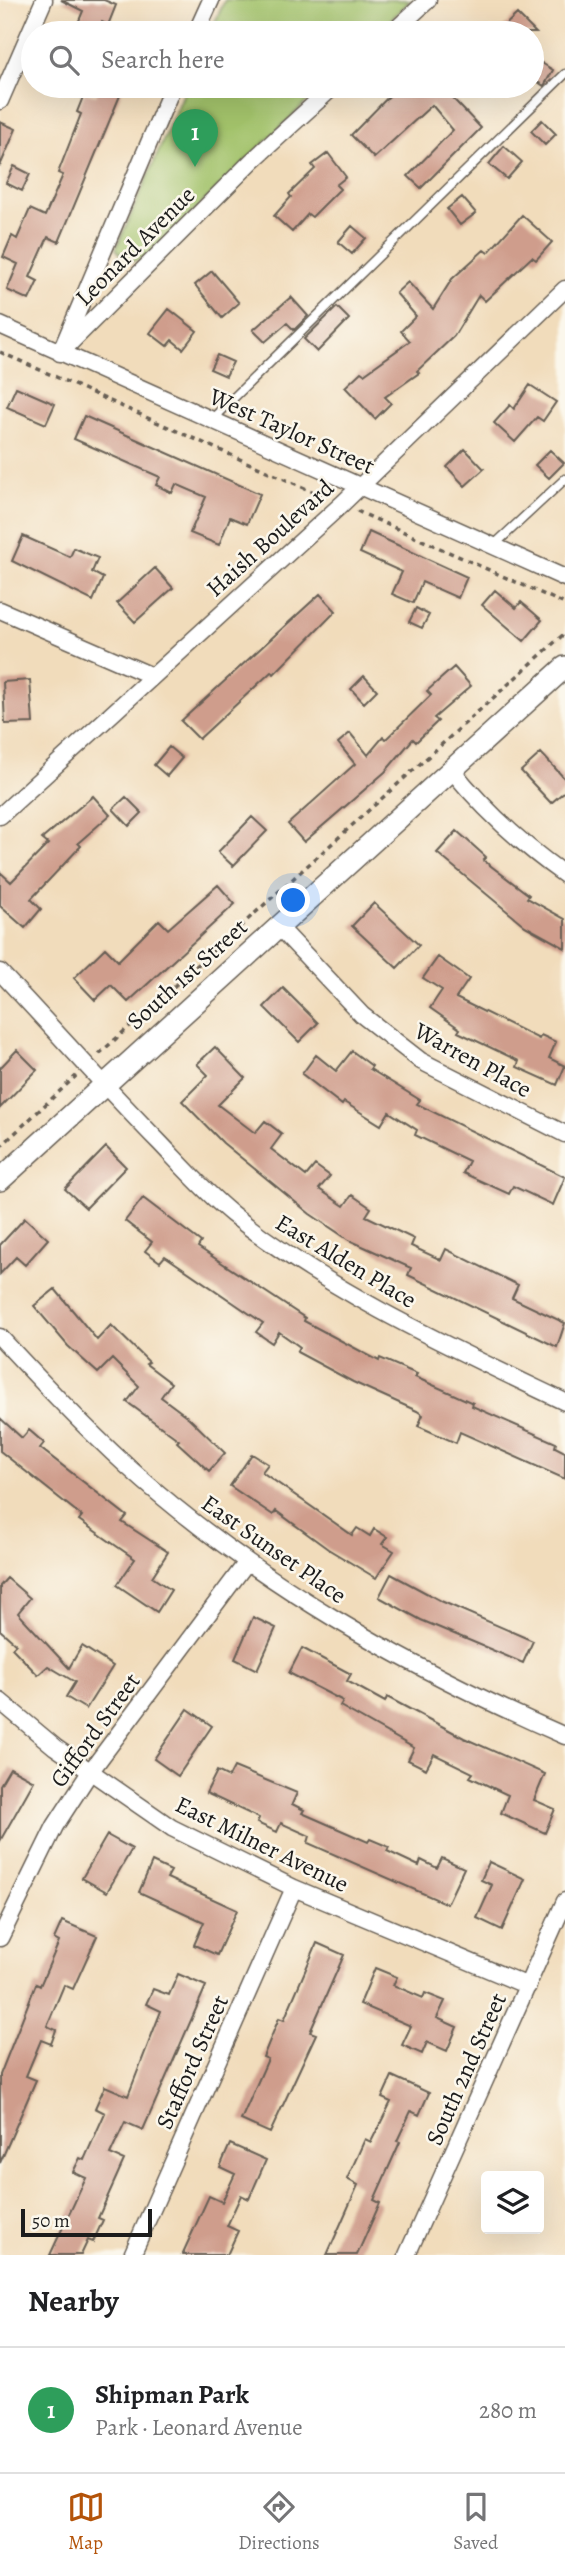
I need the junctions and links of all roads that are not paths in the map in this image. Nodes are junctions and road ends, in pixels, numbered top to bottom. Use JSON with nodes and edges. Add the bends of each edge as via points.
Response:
{"nodes":[{"id":1,"x":44,"y":0,"type":"edge"},
{"id":2,"x":211,"y":0,"type":"edge"},
{"id":3,"x":428,"y":0,"type":"edge"},
{"id":4,"x":35,"y":21,"type":"edge"},
{"id":5,"x":201,"y":21,"type":"edge"},
{"id":6,"x":405,"y":21,"type":"edge"},
{"id":7,"x":21,"y":53,"type":"edge"},
{"id":8,"x":565,"y":74,"type":"edge"},
{"id":9,"x":544,"y":95,"type":"edge"},
{"id":10,"x":168,"y":98,"type":"edge"},
{"id":11,"x":321,"y":98,"type":"edge"},
{"id":12,"x":540,"y":98,"type":"edge"},
{"id":13,"x":0,"y":101,"type":"edge"},
{"id":14,"x":565,"y":289,"type":"edge"},
{"id":15,"x":0,"y":325,"type":"edge"},
{"id":16,"x":60,"y":353,"type":"junction"},
{"id":17,"x":211,"y":420,"type":"junction"},
{"id":18,"x":565,"y":479,"type":"edge"},
{"id":19,"x":360,"y":487,"type":"junction"},
{"id":20,"x":493,"y":546,"type":"junction"},
{"id":21,"x":565,"y":578,"type":"edge"},
{"id":22,"x":0,"y":610,"type":"edge"},
{"id":23,"x":565,"y":667,"type":"edge"},
{"id":24,"x":152,"y":676,"type":"junction"},
{"id":25,"x":451,"y":769,"type":"junction"},
{"id":26,"x":0,"y":816,"type":"edge"},
{"id":27,"x":565,"y":875,"type":"edge"},
{"id":28,"x":278,"y":926,"type":"junction"},
{"id":29,"x":0,"y":972,"type":"edge"},
{"id":30,"x":104,"y":1086,"type":"junction"},
{"id":31,"x":565,"y":1134,"type":"edge"},
{"id":32,"x":0,"y":1180,"type":"edge"},
{"id":33,"x":0,"y":1337,"type":"edge"},
{"id":34,"x":565,"y":1402,"type":"edge"},
{"id":35,"x":247,"y":1562,"type":"junction"},
{"id":36,"x":0,"y":1701,"type":"edge"},
{"id":37,"x":565,"y":1736,"type":"edge"},
{"id":38,"x":90,"y":1772,"type":"junction"},
{"id":39,"x":294,"y":1888,"type":"junction"},
{"id":40,"x":565,"y":1901,"type":"edge"},
{"id":41,"x":0,"y":1938,"type":"edge"},
{"id":42,"x":528,"y":1986,"type":"junction"},
{"id":43,"x":132,"y":2255,"type":"edge"},
{"id":44,"x":407,"y":2255,"type":"edge"}],
"edges":[{"from":1,"to":4,"type":"street"},
{"from":2,"to":5,"type":"street"},
{"from":3,"to":6,"type":"street"},
{"from":7,"to":13,"type":"street"},
{"from":8,"to":9,"type":"lane"},
{"from":10,"to":16,"type":"street"},
{"from":11,"to":16,"type":"street","name":"Leonard Avenue"},
{"from":12,"to":17,"type":"lane"},
{"from":14,"to":19,"type":"street","name":"Haish Boulevard"},
{"from":15,"to":16,"type":"street","name":"West Taylor Street"},
{"from":16,"to":17,"type":"street","name":"West Taylor Street"},
{"from":17,"to":19,"type":"street","name":"West Taylor Street"},
{"from":18,"to":20,"type":"lane"},
{"from":19,"to":20,"type":"street","name":"West Taylor Street"},
{"from":19,"to":24,"type":"street","name":"Haish Boulevard"},
{"from":20,"to":21,"type":"street","name":"West Taylor Street"},
{"from":22,"to":24,"type":"street"},
{"from":23,"to":25,"type":"street","name":"South 1st Street"},
{"from":24,"to":26,"type":"street","name":"Haish Boulevard"},
{"from":25,"to":27,"type":"street","via":[[502,827]]},
{"from":25,"to":28,"type":"street","name":"South 1st Street"},
{"from":28,"to":30,"type":"street","name":"South 1st Street"},
{"from":28,"to":31,"type":"street","name":"Warren Place","via":[[362,1016],[421,1062]]},
{"from":29,"to":30,"type":"street","name":"East Alden Place"},
{"from":30,"to":32,"type":"street","name":"South 1st Street"},
{"from":30,"to":34,"type":"street","name":"East Alden Place","via":[[209,1193],[274,1246],[321,1278],[428,1337]]},
{"from":33,"to":35,"type":"street","name":"East Sunset Place","via":[[128,1467]]},
{"from":35,"to":37,"type":"street","name":"East Sunset Place","via":[[408,1663]]},
{"from":35,"to":38,"type":"street","name":"Gifford Street"},
{"from":36,"to":38,"type":"street","name":"East Milner Avenue"},
{"from":38,"to":39,"type":"street","name":"East Milner Avenue","via":[[172,1828]]},
{"from":38,"to":41,"type":"street","name":"Gifford Street","via":[[49,1837]]},
{"from":39,"to":42,"type":"street","name":"East Milner Avenue"},
{"from":39,"to":43,"type":"street","name":"Stafford Street"},
{"from":40,"to":42,"type":"street","name":"South 2nd Street"},
{"from":42,"to":44,"type":"street","name":"South 2nd Street"}]}
